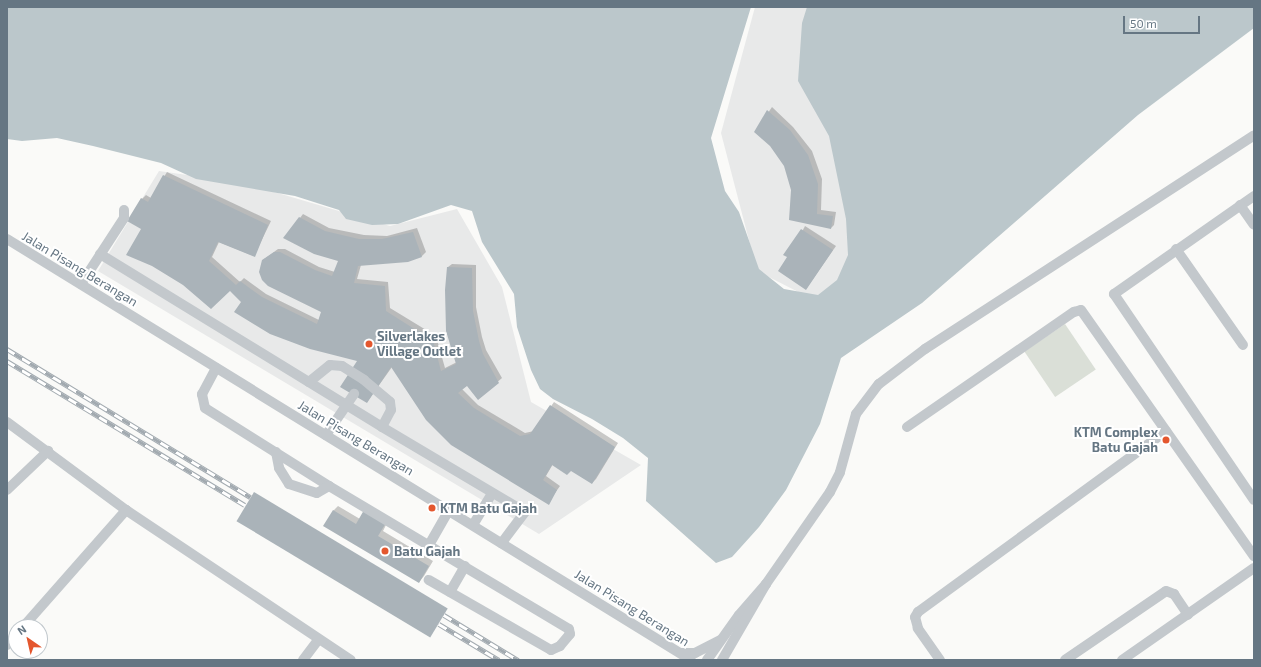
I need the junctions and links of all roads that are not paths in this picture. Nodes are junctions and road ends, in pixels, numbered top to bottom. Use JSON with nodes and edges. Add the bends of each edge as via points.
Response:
{"nodes":[{"id":1,"x":1254,"y":135,"type":"edge"},
{"id":2,"x":1254,"y":196,"type":"edge"},
{"id":3,"x":1240,"y":205,"type":"junction"},
{"id":4,"x":124,"y":210,"type":"dead end"},
{"id":5,"x":1254,"y":225,"type":"edge"},
{"id":6,"x":7,"y":239,"type":"edge"},
{"id":7,"x":1176,"y":249,"type":"junction"},
{"id":8,"x":100,"y":254,"type":"junction"},
{"id":9,"x":81,"y":284,"type":"junction"},
{"id":10,"x":1243,"y":345,"type":"dead end"},
{"id":11,"x":216,"y":368,"type":"junction"},
{"id":12,"x":309,"y":382,"type":"junction"},
{"id":13,"x":354,"y":394,"type":"dead end"},
{"id":14,"x":346,"y":405,"type":"junction"},
{"id":15,"x":7,"y":422,"type":"edge"},
{"id":16,"x":907,"y":427,"type":"dead end"},
{"id":17,"x":382,"y":428,"type":"junction"},
{"id":18,"x":1166,"y":431,"type":"junction"},
{"id":19,"x":326,"y":435,"type":"junction"},
{"id":20,"x":48,"y":451,"type":"junction"},
{"id":21,"x":276,"y":452,"type":"junction"},
{"id":22,"x":329,"y":486,"type":"junction"},
{"id":23,"x":7,"y":490,"type":"edge"},
{"id":24,"x":492,"y":493,"type":"junction"},
{"id":25,"x":1254,"y":500,"type":"edge"},
{"id":26,"x":126,"y":510,"type":"junction"},
{"id":27,"x":449,"y":510,"type":"junction"},
{"id":28,"x":473,"y":525,"type":"junction"},
{"id":29,"x":502,"y":543,"type":"junction"},
{"id":30,"x":429,"y":545,"type":"junction"},
{"id":31,"x":1254,"y":556,"type":"edge"},
{"id":32,"x":465,"y":566,"type":"junction"},
{"id":33,"x":1254,"y":568,"type":"edge"},
{"id":34,"x":429,"y":580,"type":"dead end"},
{"id":35,"x":766,"y":584,"type":"junction"},
{"id":36,"x":450,"y":592,"type":"junction"},
{"id":37,"x":1188,"y":615,"type":"junction"},
{"id":38,"x":30,"y":619,"type":"edge"},
{"id":39,"x":725,"y":634,"type":"junction"},
{"id":40,"x":738,"y":636,"type":"junction"},
{"id":41,"x":319,"y":639,"type":"junction"},
{"id":42,"x":731,"y":646,"type":"junction"},
{"id":43,"x":679,"y":652,"type":"junction"},
{"id":44,"x":1135,"y":656,"type":"edge"},
{"id":45,"x":303,"y":660,"type":"edge"},
{"id":46,"x":351,"y":660,"type":"edge"},
{"id":47,"x":691,"y":660,"type":"edge"},
{"id":48,"x":707,"y":660,"type":"edge"},
{"id":49,"x":722,"y":660,"type":"edge"},
{"id":50,"x":730,"y":660,"type":"edge"},
{"id":51,"x":940,"y":660,"type":"edge"},
{"id":52,"x":1065,"y":660,"type":"edge"},
{"id":53,"x":1122,"y":660,"type":"edge"}],
"edges":[{"from":1,"to":35,"type":"street","via":[[925,348],[889,375],[872,391],[856,414],[840,472],[830,492]]},
{"from":2,"to":3,"type":"street"},
{"from":3,"to":5,"type":"street"},
{"from":3,"to":7,"type":"street"},
{"from":4,"to":8,"type":"street","via":[[124,218]]},
{"from":6,"to":9,"type":"street","name":"Jalan Pisang Berangan"},
{"from":7,"to":10,"type":"street"},
{"from":7,"to":25,"type":"street","via":[[1115,291],[1114,296]]},
{"from":8,"to":9,"type":"street"},
{"from":8,"to":12,"type":"street"},
{"from":9,"to":11,"type":"street","name":"Jalan Pisang Berangan"},
{"from":11,"to":19,"type":"street","name":"Jalan Pisang Berangan"},
{"from":11,"to":21,"type":"street","via":[[202,394],[205,408]]},
{"from":12,"to":14,"type":"street"},
{"from":12,"to":17,"type":"street","via":[[330,365],[342,366],[375,388],[390,402],[391,410]]},
{"from":13,"to":14,"type":"street"},
{"from":14,"to":17,"type":"street"},
{"from":14,"to":19,"type":"street"},
{"from":15,"to":20,"type":"street"},
{"from":16,"to":18,"type":"street","via":[[1074,312],[1081,310]]},
{"from":17,"to":24,"type":"street"},
{"from":18,"to":31,"type":"street"},
{"from":18,"to":51,"type":"street","via":[[918,612],[915,617],[918,628]]},
{"from":19,"to":27,"type":"street","name":"Jalan Pisang Berangan"},
{"from":20,"to":23,"type":"street"},
{"from":20,"to":26,"type":"street"},
{"from":21,"to":22,"type":"street"},
{"from":21,"to":22,"type":"street","via":[[279,468],[289,484],[317,493]]},
{"from":22,"to":30,"type":"street"},
{"from":24,"to":28,"type":"street"},
{"from":24,"to":29,"type":"street","via":[[525,512]]},
{"from":26,"to":38,"type":"street"},
{"from":26,"to":41,"type":"street"},
{"from":27,"to":28,"type":"street","name":"Jalan Pisang Berangan"},
{"from":27,"to":30,"type":"street"},
{"from":28,"to":29,"type":"street","name":"Jalan Pisang Berangan"},
{"from":29,"to":43,"type":"street","name":"Jalan Pisang Berangan"},
{"from":30,"to":32,"type":"street"},
{"from":32,"to":36,"type":"street"},
{"from":32,"to":36,"type":"street","via":[[569,629],[570,634],[560,646],[551,650]]},
{"from":33,"to":37,"type":"street"},
{"from":34,"to":36,"type":"street"},
{"from":35,"to":39,"type":"street"},
{"from":35,"to":40,"type":"street"},
{"from":37,"to":44,"type":"street"},
{"from":37,"to":52,"type":"street","via":[[1174,594],[1166,591]]},
{"from":39,"to":40,"type":"street"},
{"from":39,"to":43,"type":"street","via":[[695,653]]},
{"from":39,"to":48,"type":"street"},
{"from":40,"to":42,"type":"street"},
{"from":41,"to":45,"type":"street"},
{"from":41,"to":46,"type":"street"},
{"from":42,"to":49,"type":"street"},
{"from":42,"to":50,"type":"street"},
{"from":43,"to":47,"type":"street","name":"Jalan Pisang Berangan"},
{"from":44,"to":53,"type":"street"}]}
